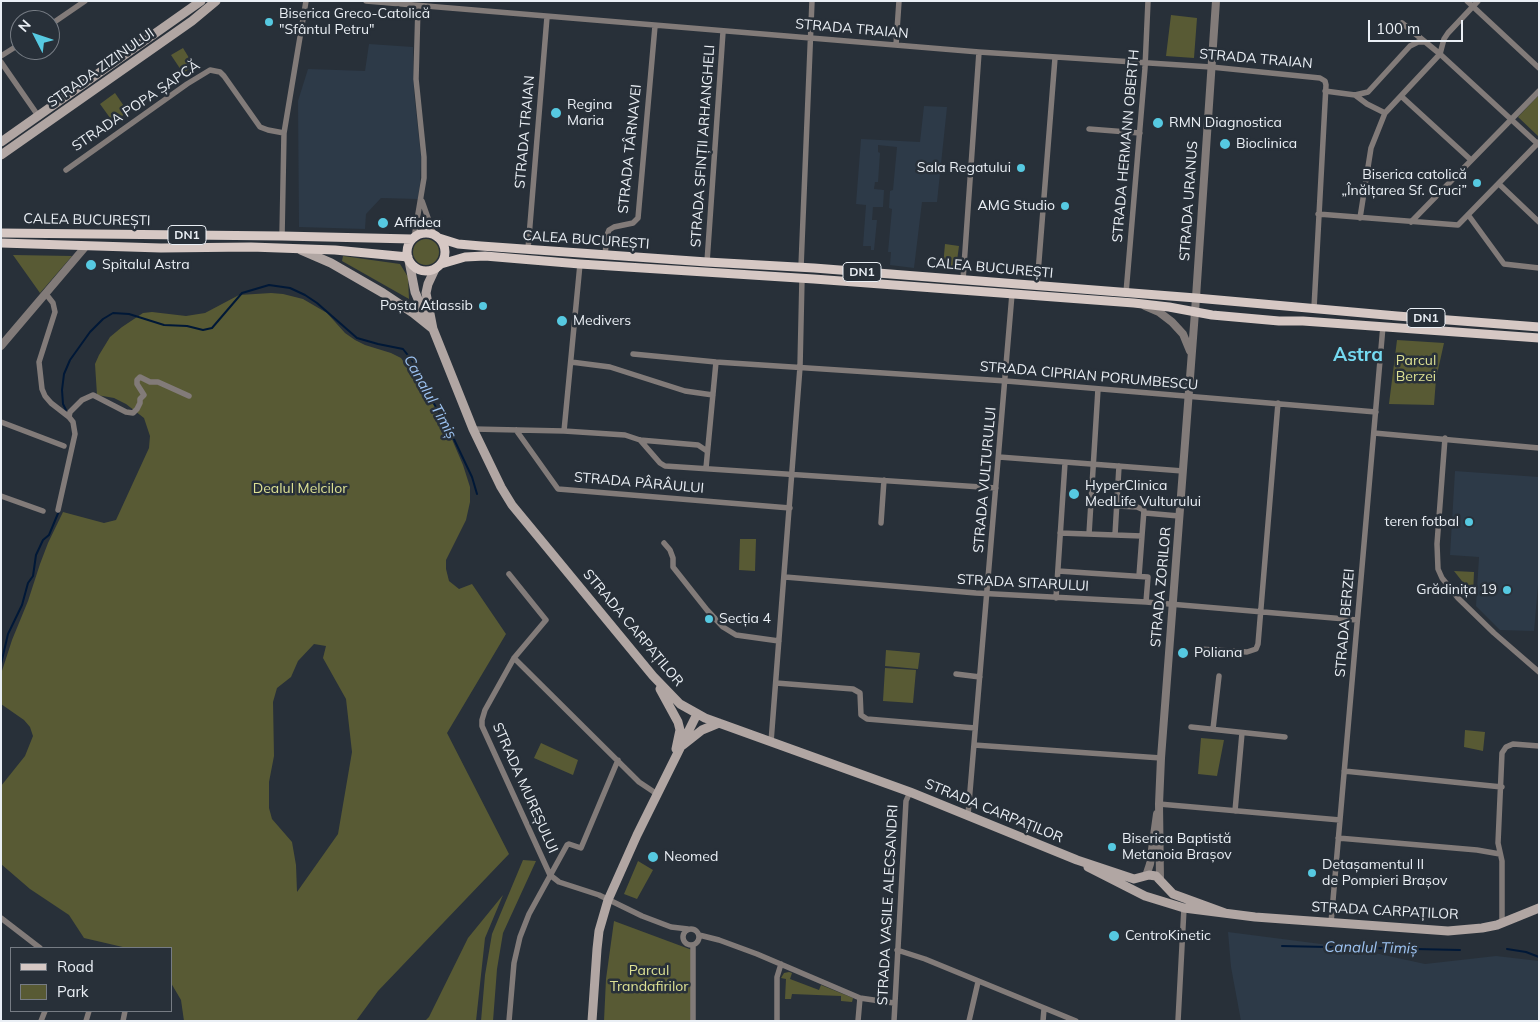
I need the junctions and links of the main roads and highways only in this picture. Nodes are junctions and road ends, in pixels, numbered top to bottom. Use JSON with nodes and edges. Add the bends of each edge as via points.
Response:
{"nodes":[{"id":1,"x":201,"y":1,"type":"edge"},
{"id":2,"x":216,"y":1,"type":"edge"},
{"id":3,"x":1,"y":142,"type":"edge"},
{"id":4,"x":1,"y":155,"type":"edge"},
{"id":5,"x":1,"y":233,"type":"edge"},
{"id":6,"x":437,"y":237,"type":"junction"},
{"id":7,"x":413,"y":239,"type":"junction"},
{"id":8,"x":1,"y":243,"type":"edge"},
{"id":9,"x":301,"y":250,"type":"junction"},
{"id":10,"x":408,"y":259,"type":"junction"},
{"id":11,"x":438,"y":266,"type":"junction"},
{"id":12,"x":1539,"y":327,"type":"edge"},
{"id":13,"x":432,"y":329,"type":"junction"},
{"id":14,"x":1539,"y":338,"type":"edge"},
{"id":15,"x":652,"y":676,"type":"junction"},
{"id":16,"x":697,"y":714,"type":"junction"},
{"id":17,"x":719,"y":723,"type":"junction"},
{"id":18,"x":681,"y":746,"type":"junction"},
{"id":19,"x":672,"y":766,"type":"junction"},
{"id":20,"x":1077,"y":860,"type":"junction"},
{"id":21,"x":1145,"y":877,"type":"junction"},
{"id":22,"x":1161,"y":882,"type":"junction"},
{"id":23,"x":1142,"y":894,"type":"junction"},
{"id":24,"x":1152,"y":897,"type":"junction"},
{"id":25,"x":1539,"y":908,"type":"edge"},
{"id":26,"x":1226,"y":912,"type":"junction"},
{"id":27,"x":592,"y":1021,"type":"edge"}],
"edges":[{"from":1,"to":3,"type":"main road","name":"STRADA ZIZINULUI"},
{"from":2,"to":4,"type":"main road","name":"STRADA ZIZINULUI"},
{"from":5,"to":7,"type":"main road","name":"CALEA BUCUREȘTI","number":"DN1"},
{"from":6,"to":7,"type":"main road","number":"DN1","via":[[424,233]]},
{"from":6,"to":11,"type":"main road","via":[[445,253]]},
{"from":6,"to":12,"type":"main road","name":"CALEA BUCUREȘTI","number":"DN1","via":[[463,245],[801,267]]},
{"from":7,"to":10,"type":"main road","via":[[407,249]]},
{"from":8,"to":9,"type":"main road","name":"CALEA BUCUREȘTI","number":"DN1"},
{"from":9,"to":10,"type":"main road","name":"CALEA BUCUREȘTI","number":"DN1","via":[[335,250]]},
{"from":9,"to":13,"type":"main road","via":[[331,263],[390,298]]},
{"from":10,"to":11,"type":"main road","number":"DN1","via":[[423,271]]},
{"from":10,"to":13,"type":"main road","name":"STRADA CARPAȚILOR","via":[[418,301]]},
{"from":11,"to":13,"type":"main road","name":"STRADA CARPAȚILOR","via":[[426,293]]},
{"from":11,"to":14,"type":"main road","name":"CALEA BUCUREȘTI","number":"DN1","via":[[465,257],[485,256],[1134,303],[1212,316]]},
{"from":13,"to":15,"type":"main road","name":"STRADA CARPAȚILOR","via":[[489,466],[512,505]]},
{"from":15,"to":16,"type":"main road","name":"STRADA CARPAȚILOR","via":[[680,704]]},
{"from":15,"to":19,"type":"main road","via":[[678,722],[679,736]]},
{"from":16,"to":17,"type":"main road","name":"STRADA CARPAȚILOR"},
{"from":16,"to":18,"type":"main road"},
{"from":17,"to":18,"type":"main road","via":[[702,730]]},
{"from":17,"to":20,"type":"main road","name":"STRADA CARPAȚILOR","via":[[910,792]]},
{"from":18,"to":19,"type":"main road"},
{"from":19,"to":27,"type":"main road","via":[[628,852],[608,900],[599,932]]},
{"from":20,"to":21,"type":"main road","name":"STRADA CARPAȚILOR","via":[[1134,879]]},
{"from":20,"to":23,"type":"main road","name":"STRADA CARPAȚILOR"},
{"from":21,"to":22,"type":"main road","name":"STRADA CARPAȚILOR","via":[[1153,875]]},
{"from":21,"to":23,"type":"main road","via":[[1140,887]]},
{"from":22,"to":24,"type":"main road","via":[[1161,891]]},
{"from":22,"to":26,"type":"main road","name":"STRADA CARPAȚILOR","via":[[1179,897]]},
{"from":23,"to":24,"type":"main road","name":"STRADA CARPAȚILOR"},
{"from":24,"to":26,"type":"main road","name":"STRADA CARPAȚILOR","via":[[1184,908]]},
{"from":25,"to":26,"type":"main road","name":"STRADA CARPAȚILOR","via":[[1502,923],[1448,931]]}]}
